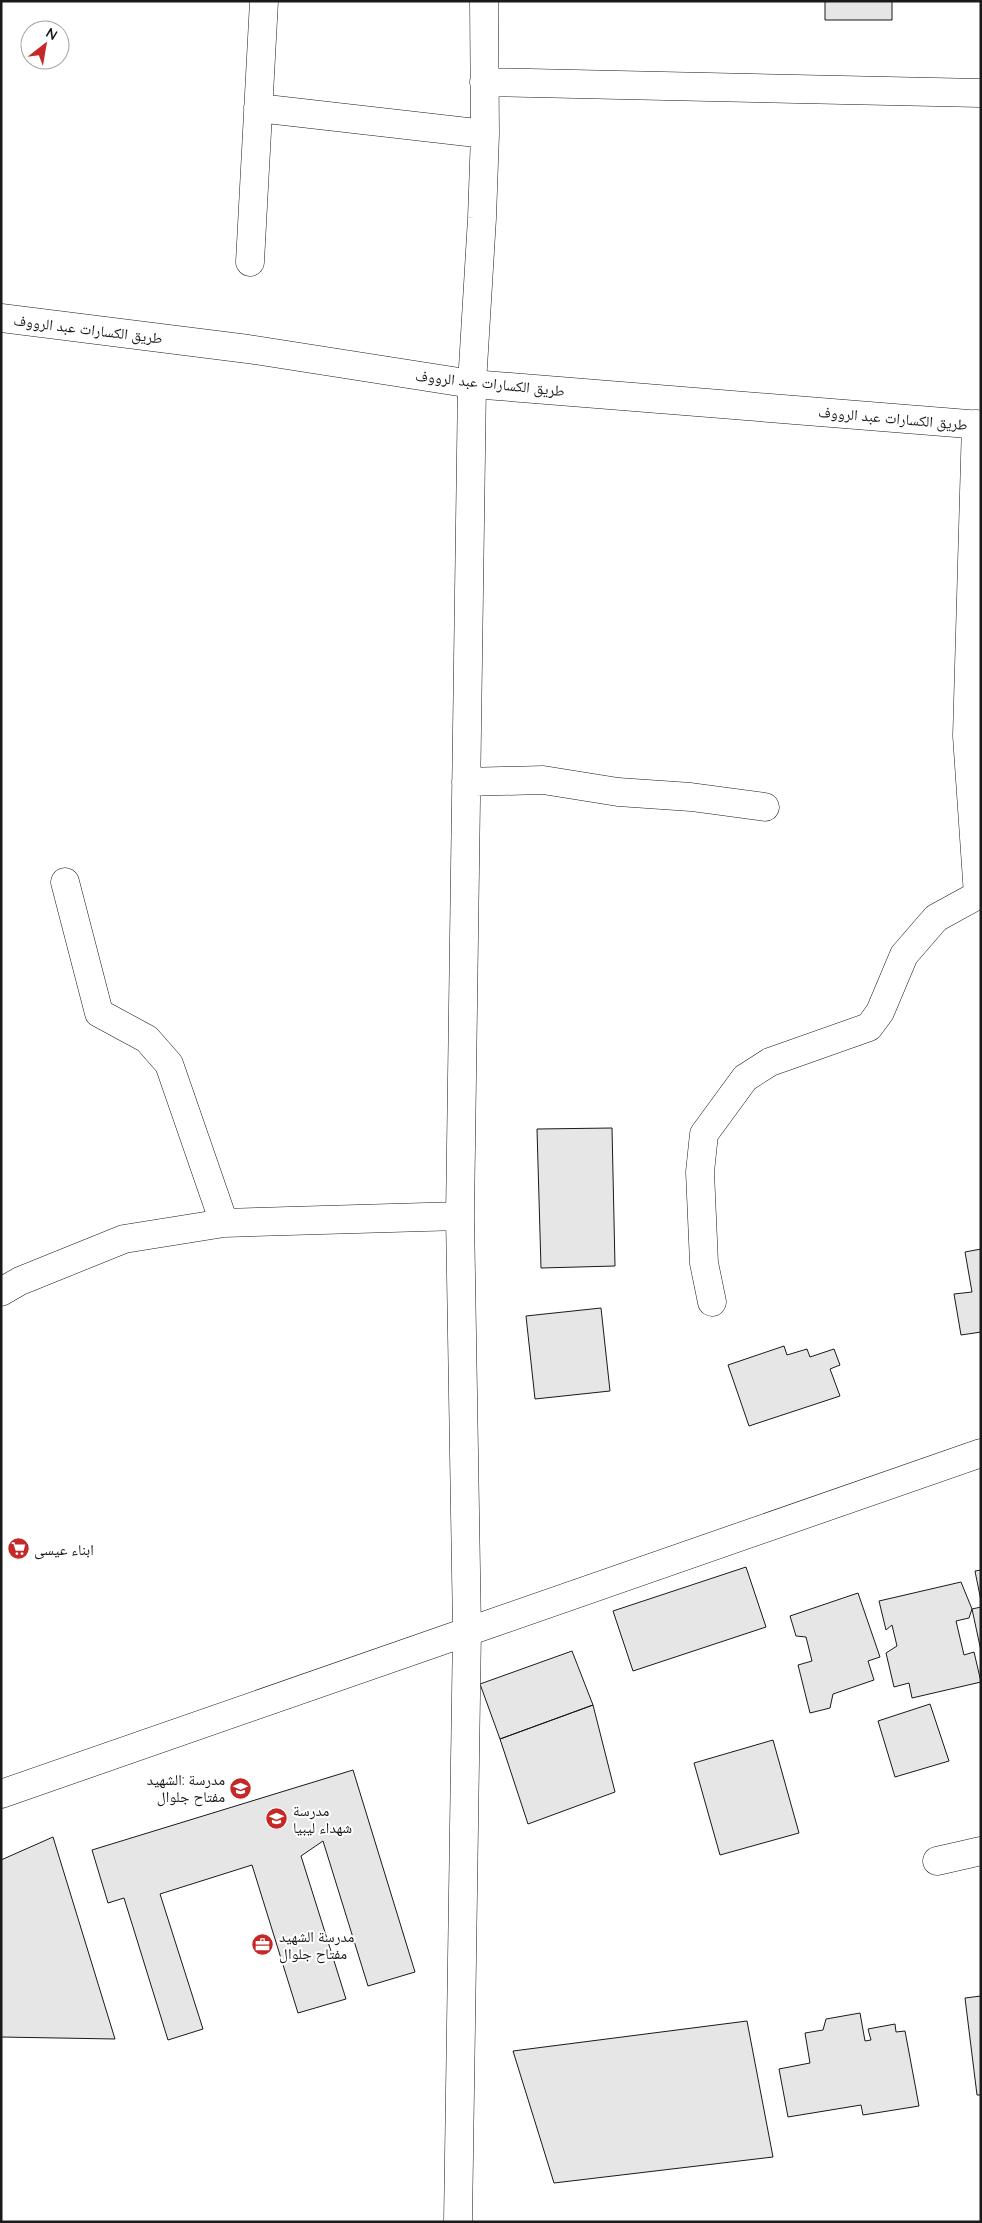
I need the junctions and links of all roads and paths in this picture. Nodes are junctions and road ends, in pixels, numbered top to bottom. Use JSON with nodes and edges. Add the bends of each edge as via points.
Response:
{"nodes":[{"id":1,"x":264,"y":1,"type":"edge"},
{"id":2,"x":484,"y":1,"type":"edge"},
{"id":3,"x":484,"y":82,"type":"junction"},
{"id":4,"x":980,"y":93,"type":"edge"},
{"id":5,"x":258,"y":108,"type":"junction"},
{"id":6,"x":485,"y":134,"type":"junction"},
{"id":7,"x":250,"y":262,"type":"dead end"},
{"id":8,"x":1,"y":318,"type":"edge"},
{"id":9,"x":472,"y":384,"type":"junction"},
{"id":10,"x":978,"y":425,"type":"edge"},
{"id":11,"x":974,"y":737,"type":"edge"},
{"id":12,"x":466,"y":782,"type":"junction"},
{"id":13,"x":764,"y":806,"type":"dead end"},
{"id":14,"x":64,"y":882,"type":"dead end"},
{"id":15,"x":979,"y":895,"type":"edge"},
{"id":16,"x":460,"y":1216,"type":"junction"},
{"id":17,"x":224,"y":1223,"type":"junction"},
{"id":18,"x":1,"y":1292,"type":"edge"},
{"id":19,"x":712,"y":1302,"type":"dead end"},
{"id":20,"x":981,"y":1453,"type":"edge"},
{"id":21,"x":467,"y":1630,"type":"junction"},
{"id":22,"x":1,"y":1794,"type":"edge"},
{"id":23,"x":981,"y":1851,"type":"edge"},
{"id":24,"x":937,"y":1861,"type":"dead end"},
{"id":25,"x":458,"y":2222,"type":"edge"}],
"edges":[{"from":1,"to":5,"type":"street"},
{"from":2,"to":3,"type":"street"},
{"from":3,"to":4,"type":"street"},
{"from":3,"to":6,"type":"street"},
{"from":5,"to":6,"type":"street"},
{"from":5,"to":7,"type":"street"},
{"from":6,"to":9,"type":"street"},
{"from":8,"to":9,"type":"street","name":"طريق الكسارات عبد الرووف","via":[[248,349]]},
{"from":9,"to":10,"type":"street","name":"طريق الكسارات عبد الرووف"},
{"from":9,"to":12,"type":"street"},
{"from":10,"to":11,"type":"street"},
{"from":11,"to":15,"type":"street"},
{"from":12,"to":13,"type":"street","via":[[543,780],[618,792]]},
{"from":12,"to":16,"type":"street"},
{"from":14,"to":17,"type":"street","via":[[99,1014],[147,1039],[169,1064]]},
{"from":15,"to":19,"type":"street","via":[[936,918],[904,955],[880,1012],[869,1027],[770,1062],[745,1078],[704,1134],[700,1172],[704,1263]]},
{"from":16,"to":17,"type":"street"},
{"from":16,"to":21,"type":"street"},
{"from":17,"to":18,"type":"street","via":[[124,1239],[20,1281]]},
{"from":20,"to":21,"type":"street"},
{"from":21,"to":22,"type":"street"},
{"from":21,"to":25,"type":"street"},
{"from":23,"to":24,"type":"street"}]}
